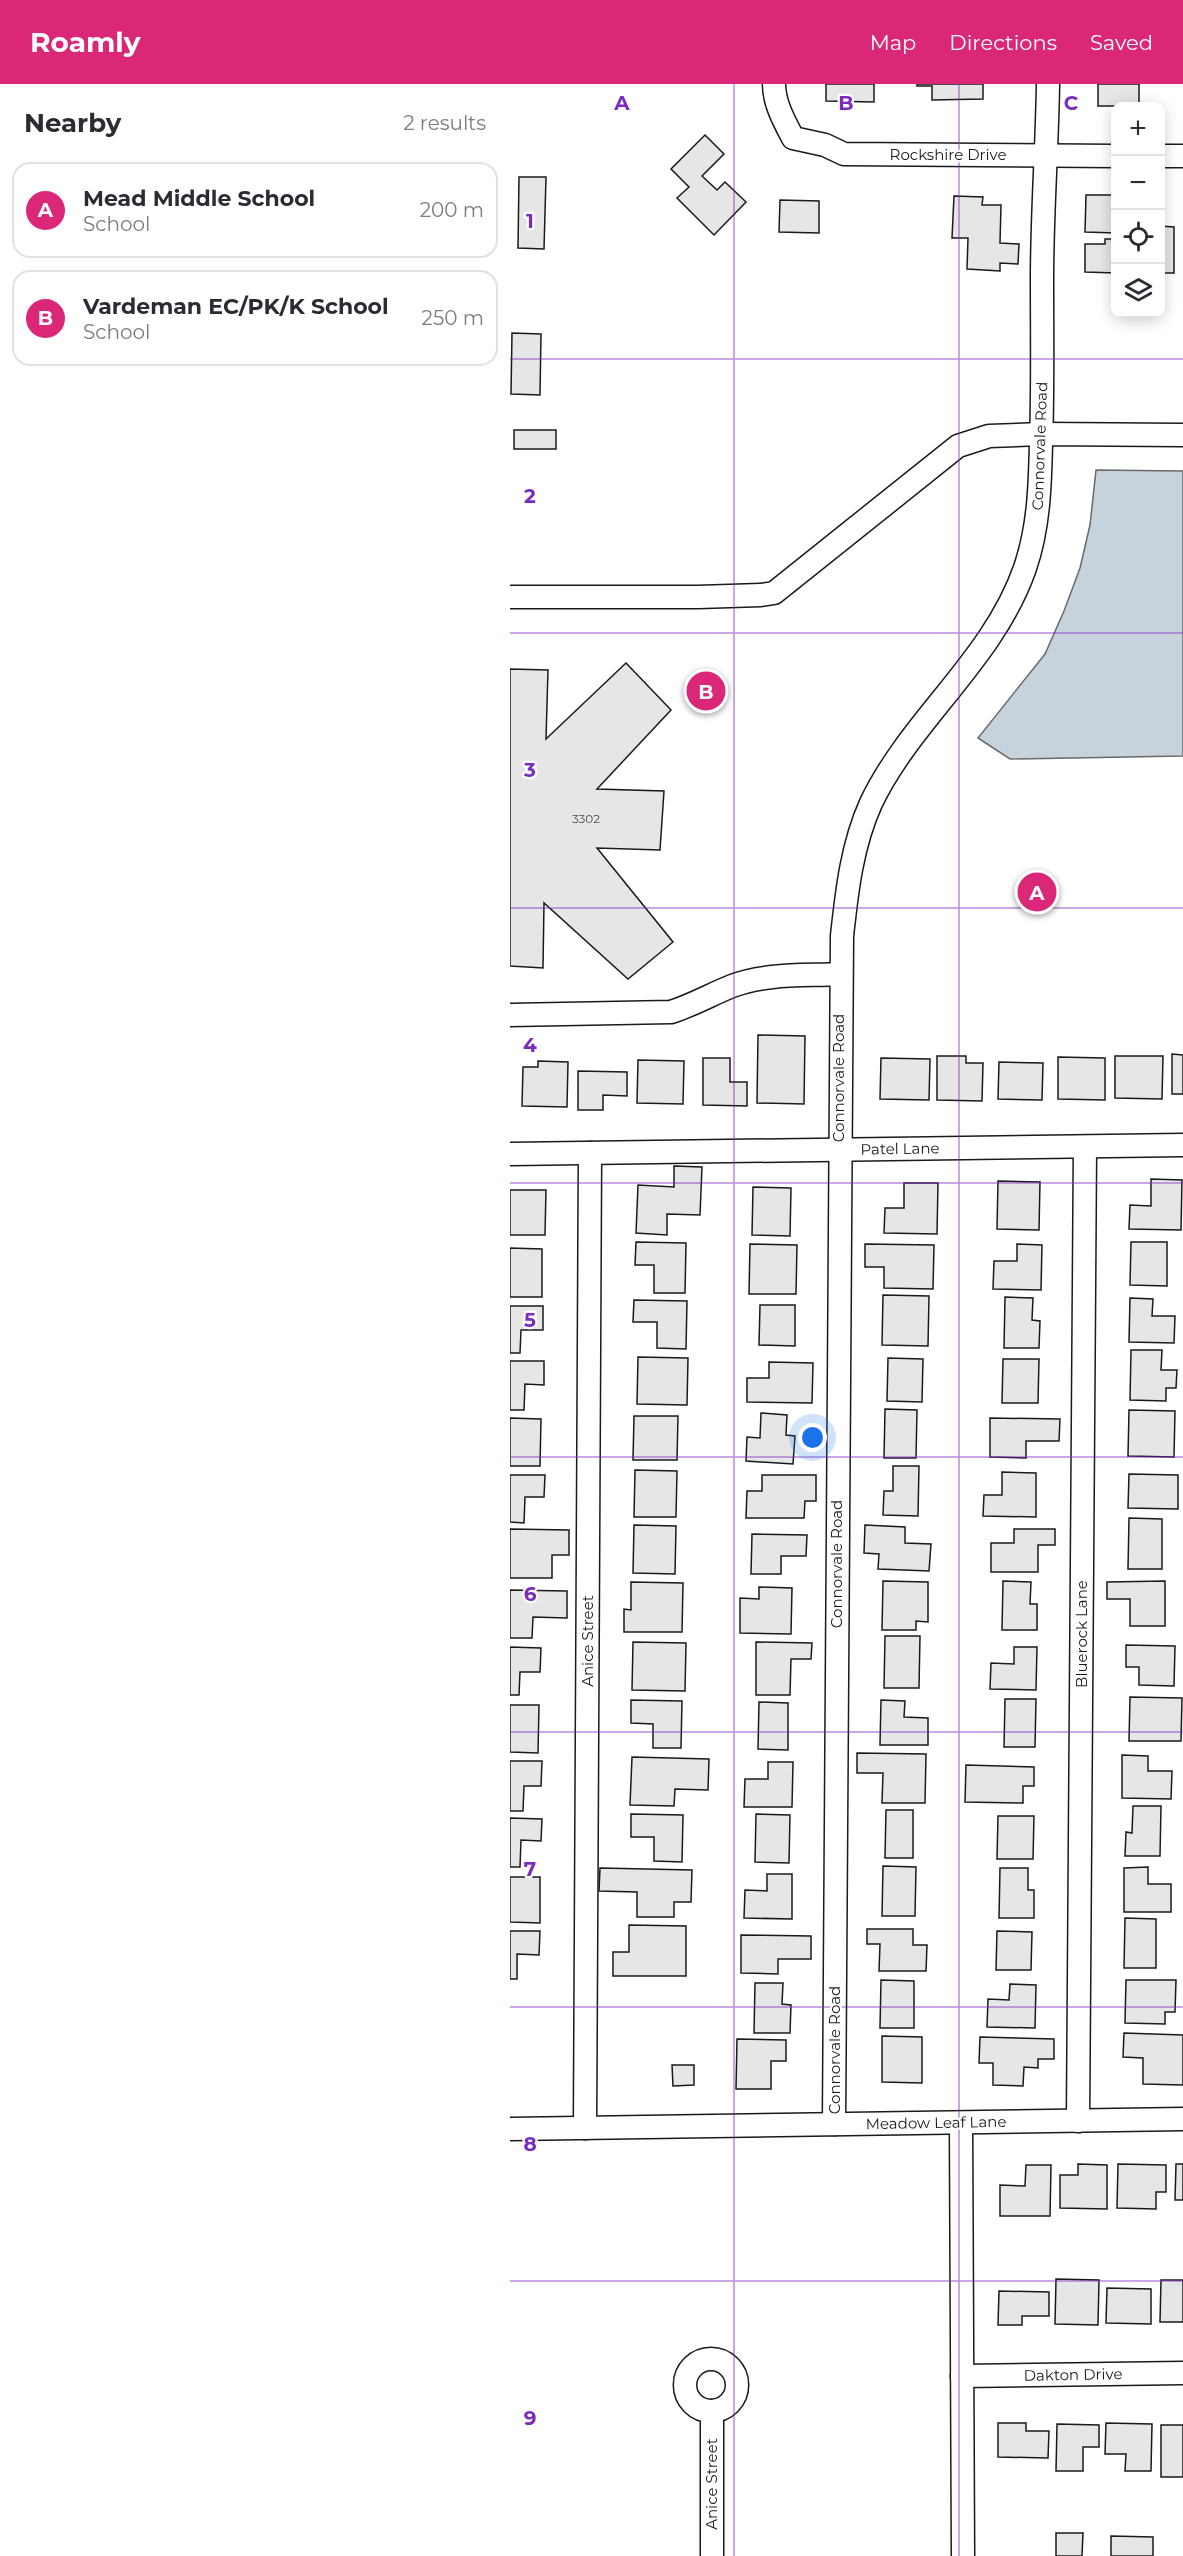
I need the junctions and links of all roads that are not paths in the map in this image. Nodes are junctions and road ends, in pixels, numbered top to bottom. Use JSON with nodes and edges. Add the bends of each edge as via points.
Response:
{"nodes":[{"id":1,"x":774,"y":84,"type":"edge"},
{"id":2,"x":1048,"y":84,"type":"edge"},
{"id":3,"x":1047,"y":156,"type":"junction"},
{"id":4,"x":1111,"y":156,"type":"edge"},
{"id":5,"x":1165,"y":156,"type":"edge"},
{"id":6,"x":1183,"y":156,"type":"edge"},
{"id":7,"x":1041,"y":434,"type":"junction"},
{"id":8,"x":1183,"y":435,"type":"edge"},
{"id":9,"x":510,"y":597,"type":"edge"},
{"id":10,"x":840,"y":974,"type":"junction"},
{"id":11,"x":510,"y":1015,"type":"edge"},
{"id":12,"x":1183,"y":1145,"type":"edge"},
{"id":13,"x":1085,"y":1147,"type":"junction"},
{"id":14,"x":839,"y":1150,"type":"junction"},
{"id":15,"x":590,"y":1153,"type":"junction"},
{"id":16,"x":510,"y":1154,"type":"edge"},
{"id":17,"x":1183,"y":2120,"type":"edge"},
{"id":18,"x":1078,"y":2121,"type":"junction"},
{"id":19,"x":961,"y":2123,"type":"junction"},
{"id":20,"x":834,"y":2124,"type":"junction"},
{"id":21,"x":585,"y":2128,"type":"junction"},
{"id":22,"x":510,"y":2129,"type":"edge"},
{"id":23,"x":1183,"y":2373,"type":"edge"},
{"id":24,"x":962,"y":2376,"type":"junction"},
{"id":25,"x":712,"y":2411,"type":"dead end"},
{"id":26,"x":712,"y":2556,"type":"edge"},
{"id":27,"x":963,"y":2556,"type":"edge"}],
"edges":[{"from":1,"to":3,"type":"street","name":"Rockshire Drive","via":[[774,94],[793,138],[844,154]]},
{"from":2,"to":3,"type":"street","name":"Connorvale Road"},
{"from":3,"to":4,"type":"street","name":"Rockshire Drive"},
{"from":3,"to":7,"type":"street","name":"Connorvale Road"},
{"from":5,"to":6,"type":"street"},
{"from":7,"to":8,"type":"street"},
{"from":7,"to":9,"type":"street","via":[[989,436],[958,446],[774,592],[698,597]]},
{"from":7,"to":10,"type":"street","name":"Connorvale Road","via":[[1039,508],[1025,569],[994,632],[906,747],[871,803],[849,869]]},
{"from":10,"to":11,"type":"street","via":[[765,978],[733,986],[671,1012]]},
{"from":10,"to":14,"type":"street","name":"Connorvale Road"},
{"from":12,"to":13,"type":"street","name":"Patel Lane"},
{"from":13,"to":14,"type":"street","name":"Patel Lane"},
{"from":13,"to":18,"type":"street","name":"Bluerock Lane"},
{"from":14,"to":15,"type":"street","name":"Patel Lane"},
{"from":14,"to":20,"type":"street","name":"Connorvale Road"},
{"from":15,"to":16,"type":"street","name":"Patel Lane"},
{"from":15,"to":21,"type":"street","name":"Anice Street"},
{"from":17,"to":18,"type":"street","name":"Meadow Leaf Lane"},
{"from":18,"to":19,"type":"street","name":"Meadow Leaf Lane"},
{"from":19,"to":20,"type":"street","name":"Meadow Leaf Lane"},
{"from":19,"to":24,"type":"street"},
{"from":20,"to":21,"type":"street","name":"Meadow Leaf Lane"},
{"from":21,"to":22,"type":"street","name":"Meadow Leaf Lane"},
{"from":23,"to":24,"type":"street","name":"Dakton Drive"},
{"from":24,"to":27,"type":"street"},
{"from":25,"to":26,"type":"street","name":"Anice Street"}]}
